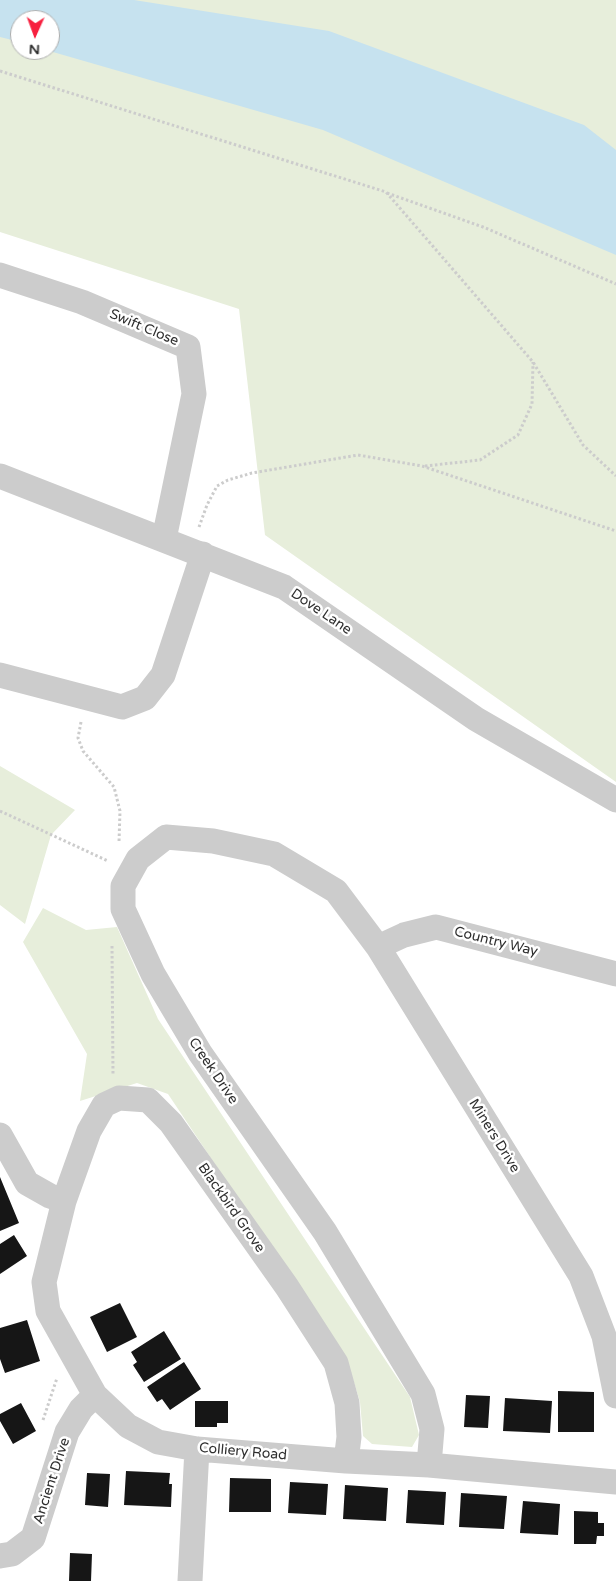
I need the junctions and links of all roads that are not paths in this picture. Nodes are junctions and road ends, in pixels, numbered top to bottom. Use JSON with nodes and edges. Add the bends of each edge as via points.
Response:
{"nodes":[{"id":1,"x":0,"y":275,"type":"edge"},
{"id":2,"x":0,"y":476,"type":"edge"},
{"id":3,"x":164,"y":539,"type":"junction"},
{"id":4,"x":197,"y":552,"type":"junction"},
{"id":5,"x":0,"y":676,"type":"edge"},
{"id":6,"x":616,"y":800,"type":"edge"},
{"id":7,"x":336,"y":891,"type":"joint"},
{"id":8,"x":378,"y":947,"type":"junction"},
{"id":9,"x":616,"y":974,"type":"edge"},
{"id":10,"x":0,"y":1135,"type":"edge"},
{"id":11,"x":64,"y":1201,"type":"junction"},
{"id":12,"x":95,"y":1395,"type":"junction"},
{"id":13,"x":616,"y":1396,"type":"edge"},
{"id":14,"x":197,"y":1449,"type":"junction"},
{"id":15,"x":346,"y":1461,"type":"junction"},
{"id":16,"x":430,"y":1465,"type":"junction"},
{"id":17,"x":616,"y":1482,"type":"edge"},
{"id":18,"x":0,"y":1556,"type":"edge"},
{"id":19,"x":190,"y":1581,"type":"edge"}],
"edges":[{"from":1,"to":3,"type":"street","name":"Swift Close","via":[[82,302],[188,347],[194,394]]},
{"from":2,"to":3,"type":"street","name":"Dove Lane"},
{"from":3,"to":4,"type":"street","name":"Dove Lane"},
{"from":4,"to":5,"type":"street","via":[[163,675],[145,698],[122,707]]},
{"from":4,"to":6,"type":"street","name":"Dove Lane","via":[[284,587],[476,719]]},
{"from":7,"to":8,"type":"street","name":"Miners Drive"},
{"from":7,"to":16,"type":"street","name":"Creek Drive","via":[[274,854],[213,841],[166,838],[138,859],[123,886],[123,909],[153,974],[200,1053],[324,1232],[423,1394],[432,1429]]},
{"from":8,"to":9,"type":"street","name":"Country Way","via":[[404,935],[436,927]]},
{"from":8,"to":13,"type":"street","name":"Miners Drive","via":[[581,1276],[604,1336]]},
{"from":10,"to":11,"type":"street","via":[[26,1183]]},
{"from":11,"to":12,"type":"street","name":"Colliery Road","via":[[44,1282],[48,1311]]},
{"from":11,"to":15,"type":"street","name":"Blackbird Grove","via":[[89,1131],[104,1105],[119,1098],[148,1100],[171,1123],[287,1287],[336,1363],[347,1403],[349,1437]]},
{"from":12,"to":14,"type":"street","name":"Colliery Road","via":[[128,1426],[158,1442]]},
{"from":12,"to":18,"type":"street","name":"Ancient Drive","via":[[81,1409],[67,1432],[33,1538],[12,1554]]},
{"from":14,"to":15,"type":"street","name":"Colliery Road"},
{"from":14,"to":19,"type":"street"},
{"from":15,"to":16,"type":"street","name":"Colliery Road"},
{"from":16,"to":17,"type":"street","name":"Colliery Road"}]}
